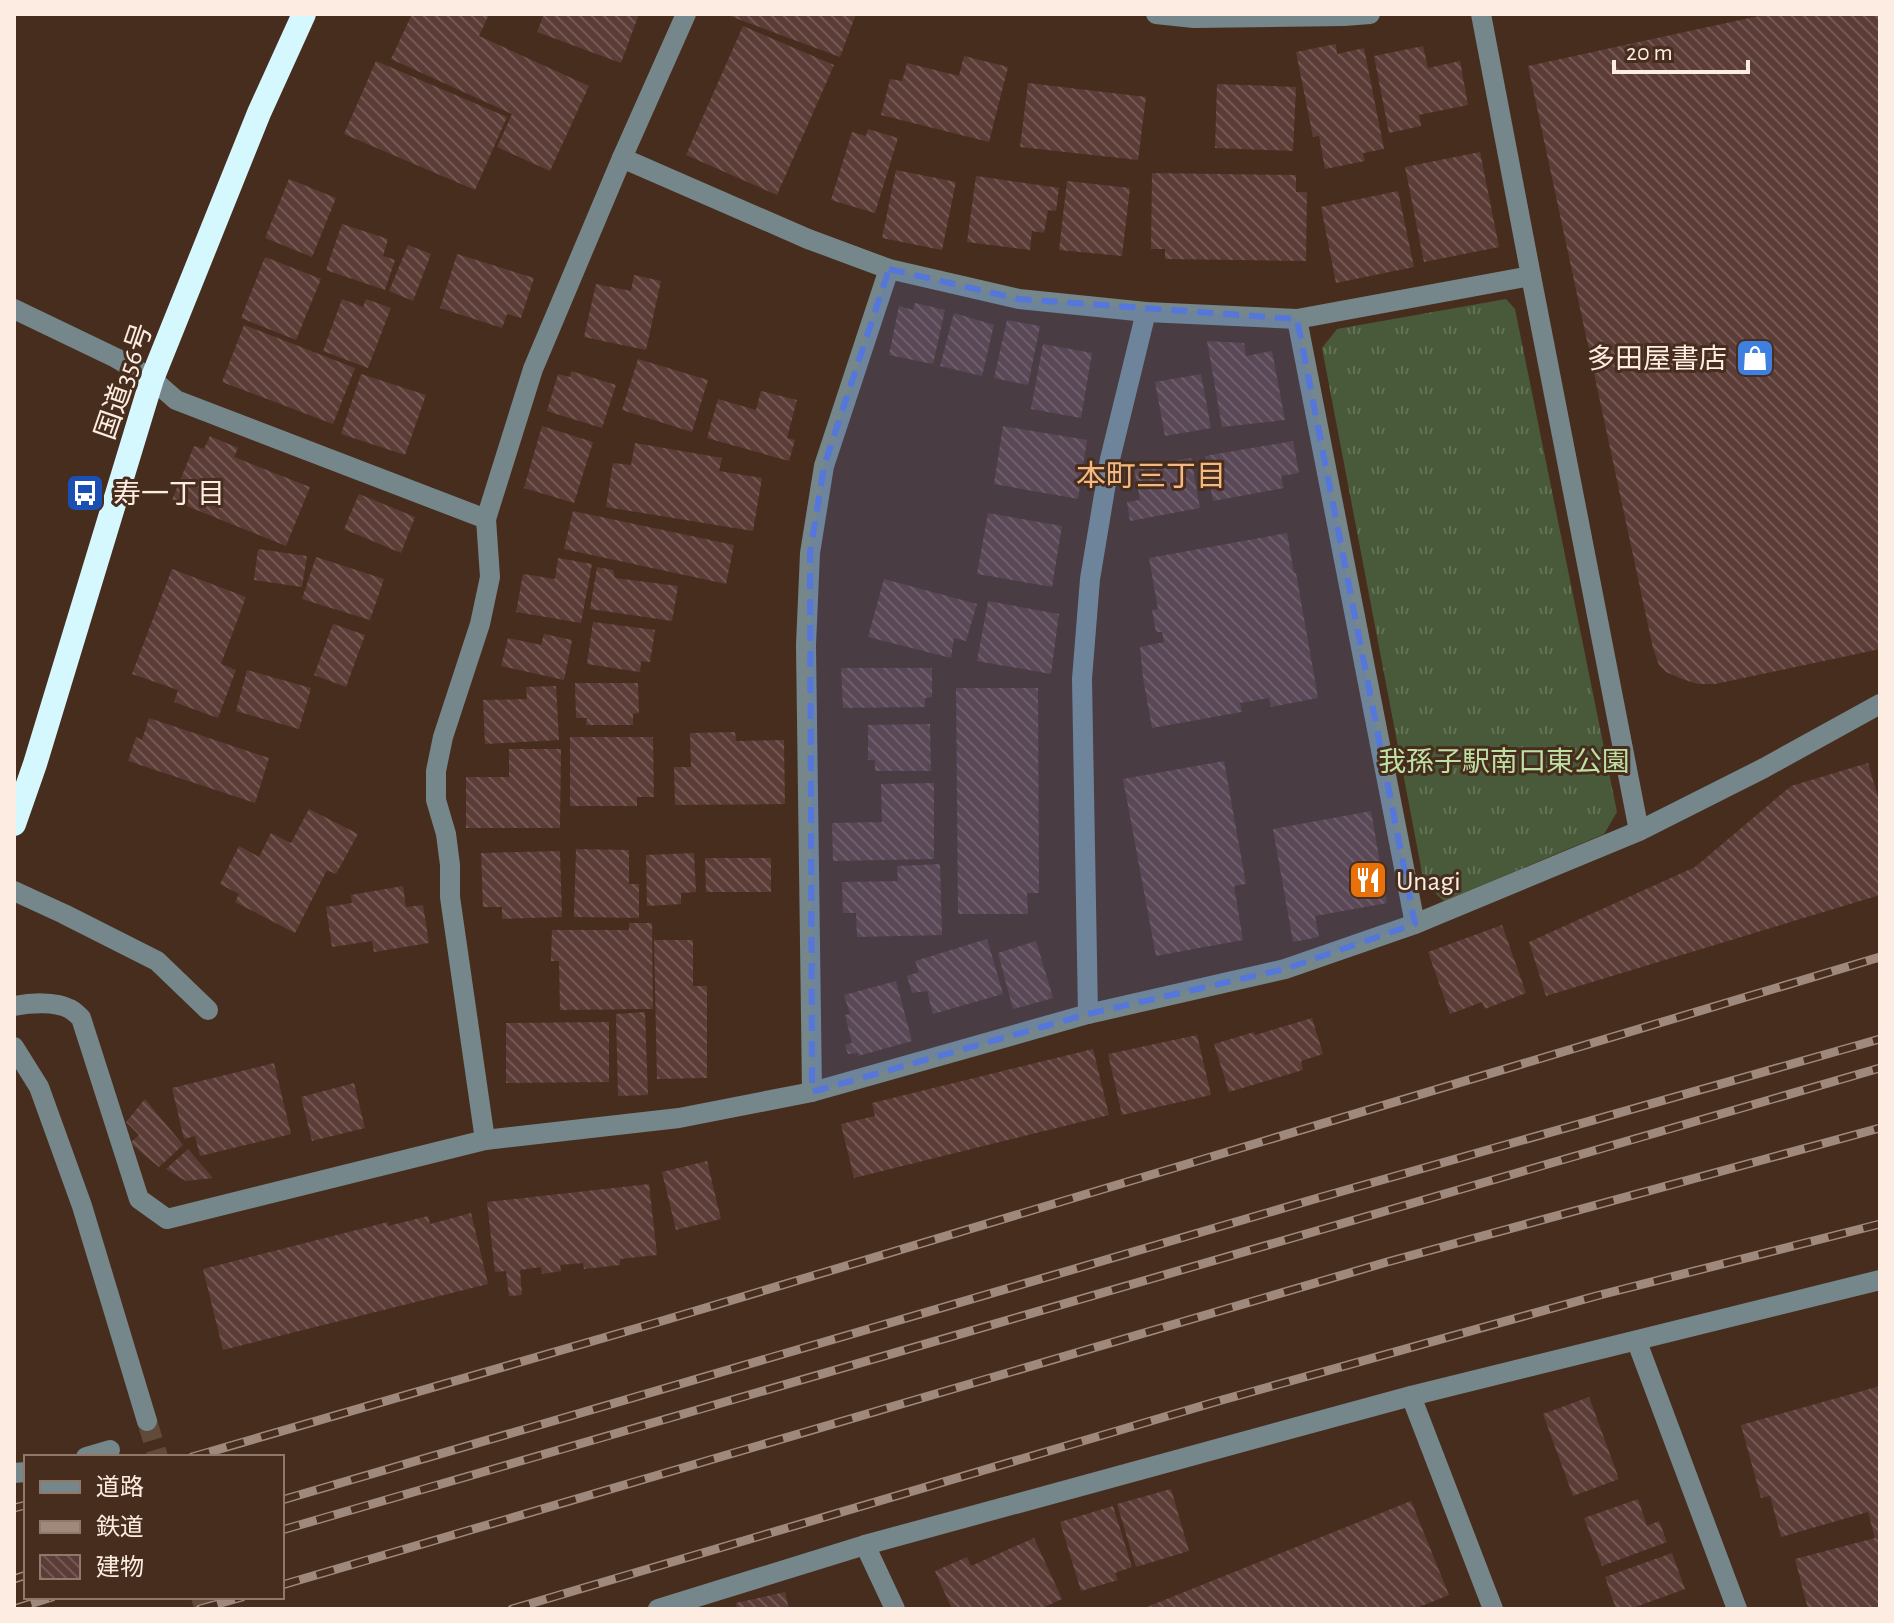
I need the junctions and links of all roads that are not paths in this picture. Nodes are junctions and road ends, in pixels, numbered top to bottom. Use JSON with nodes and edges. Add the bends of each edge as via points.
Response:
{"nodes":[{"id":1,"x":304,"y":14,"type":"edge"},
{"id":2,"x":686,"y":14,"type":"edge"},
{"id":3,"x":1156,"y":14,"type":"edge"},
{"id":4,"x":1370,"y":14,"type":"edge"},
{"id":5,"x":1481,"y":14,"type":"edge"},
{"id":6,"x":622,"y":158,"type":"junction"},
{"id":7,"x":889,"y":269,"type":"junction"},
{"id":8,"x":1531,"y":276,"type":"junction"},
{"id":9,"x":14,"y":309,"type":"edge"},
{"id":10,"x":1146,"y":312,"type":"junction"},
{"id":11,"x":1297,"y":319,"type":"junction"},
{"id":12,"x":152,"y":379,"type":"junction"},
{"id":13,"x":486,"y":519,"type":"junction"},
{"id":14,"x":1880,"y":704,"type":"edge"},
{"id":15,"x":14,"y":824,"type":"edge"},
{"id":16,"x":1639,"y":831,"type":"junction"},
{"id":17,"x":14,"y":891,"type":"edge"},
{"id":18,"x":1415,"y":924,"type":"junction"},
{"id":19,"x":14,"y":1006,"type":"edge"},
{"id":20,"x":208,"y":1010,"type":"dead end"},
{"id":21,"x":1088,"y":1014,"type":"junction"},
{"id":22,"x":14,"y":1047,"type":"edge"},
{"id":23,"x":812,"y":1092,"type":"junction"},
{"id":24,"x":485,"y":1140,"type":"junction"},
{"id":25,"x":1880,"y":1280,"type":"edge"},
{"id":26,"x":1637,"y":1342,"type":"junction"},
{"id":27,"x":1411,"y":1396,"type":"junction"},
{"id":28,"x":147,"y":1421,"type":"tunnel mouth"},
{"id":29,"x":110,"y":1450,"type":"dead end"},
{"id":30,"x":93,"y":1455,"type":"edge"},
{"id":31,"x":865,"y":1545,"type":"junction"},
{"id":32,"x":658,"y":1609,"type":"edge"},
{"id":33,"x":895,"y":1609,"type":"edge"},
{"id":34,"x":1493,"y":1609,"type":"edge"},
{"id":35,"x":1737,"y":1609,"type":"edge"}],
"edges":[{"from":1,"to":12,"type":"highway","name":"国道356号"},
{"from":2,"to":6,"type":"street"},
{"from":3,"to":4,"type":"street"},
{"from":5,"to":8,"type":"street"},
{"from":6,"to":7,"type":"street"},
{"from":6,"to":13,"type":"street","via":[[533,369]]},
{"from":7,"to":10,"type":"street","via":[[1019,299]]},
{"from":7,"to":23,"type":"street","via":[[824,466],[810,553],[806,645]]},
{"from":8,"to":11,"type":"street"},
{"from":8,"to":16,"type":"street"},
{"from":9,"to":12,"type":"street"},
{"from":10,"to":11,"type":"street"},
{"from":10,"to":21,"type":"street","via":[[1110,459],[1089,593],[1082,679]]},
{"from":11,"to":18,"type":"street"},
{"from":12,"to":13,"type":"street","via":[[176,400]]},
{"from":12,"to":15,"type":"highway","name":"国道356号"},
{"from":13,"to":24,"type":"street","via":[[490,577],[436,771]]},
{"from":14,"to":16,"type":"street"},
{"from":16,"to":18,"type":"street"},
{"from":17,"to":20,"type":"street","via":[[157,961]]},
{"from":18,"to":21,"type":"street","via":[[1285,969]]},
{"from":19,"to":24,"type":"street","via":[[69,1008],[81,1018],[139,1199],[167,1219]]},
{"from":21,"to":23,"type":"street"},
{"from":22,"to":28,"type":"street","via":[[39,1087],[82,1206]]},
{"from":23,"to":24,"type":"street","via":[[679,1118]]},
{"from":25,"to":26,"type":"street"},
{"from":26,"to":27,"type":"street"},
{"from":26,"to":35,"type":"street"},
{"from":27,"to":31,"type":"street"},
{"from":27,"to":34,"type":"street"},
{"from":29,"to":30,"type":"street"},
{"from":31,"to":32,"type":"street"},
{"from":31,"to":33,"type":"street"}]}
